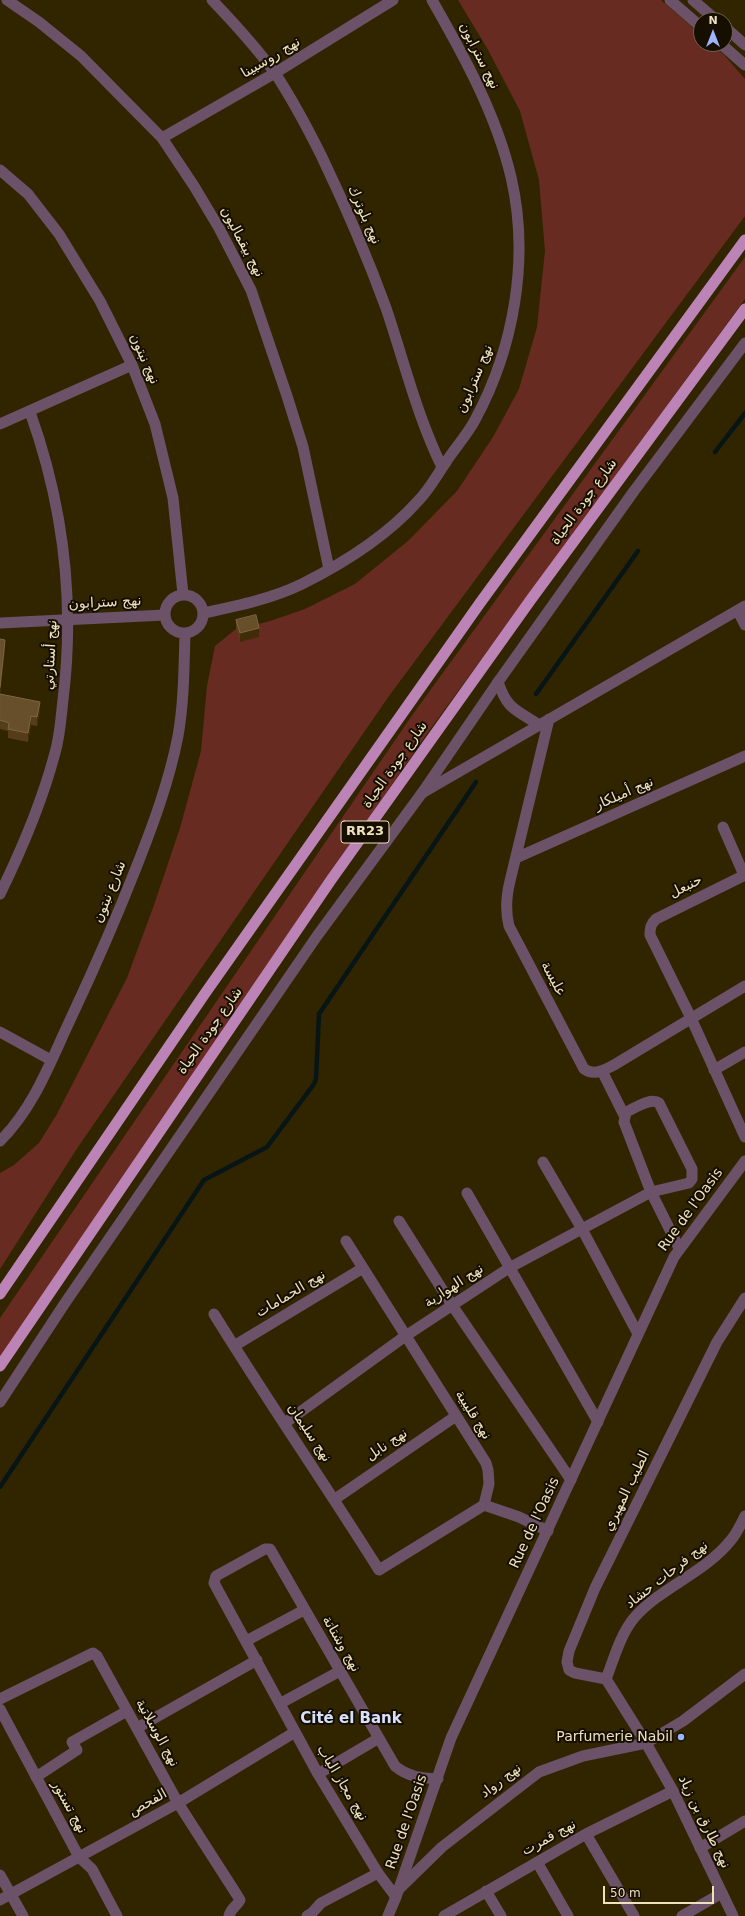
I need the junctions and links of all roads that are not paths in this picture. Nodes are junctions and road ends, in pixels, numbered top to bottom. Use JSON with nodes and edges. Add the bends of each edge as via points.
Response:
{"nodes":[{"id":1,"x":7,"y":0,"type":"edge"},
{"id":2,"x":212,"y":0,"type":"edge"},
{"id":3,"x":394,"y":0,"type":"edge"},
{"id":4,"x":432,"y":0,"type":"edge"},
{"id":5,"x":670,"y":0,"type":"edge"},
{"id":6,"x":693,"y":0,"type":"edge"},
{"id":7,"x":707,"y":12,"type":"edge"},
{"id":8,"x":693,"y":20,"type":"edge"},
{"id":9,"x":733,"y":35,"type":"edge"},
{"id":10,"x":745,"y":45,"type":"edge"},
{"id":11,"x":730,"y":52,"type":"edge"},
{"id":12,"x":745,"y":65,"type":"edge"},
{"id":13,"x":275,"y":74,"type":"junction"},
{"id":14,"x":162,"y":138,"type":"junction"},
{"id":15,"x":0,"y":170,"type":"edge"},
{"id":16,"x":745,"y":240,"type":"edge"},
{"id":17,"x":745,"y":309,"type":"edge"},
{"id":18,"x":745,"y":343,"type":"edge"},
{"id":19,"x":132,"y":364,"type":"junction"},
{"id":20,"x":30,"y":412,"type":"junction"},
{"id":21,"x":0,"y":424,"type":"edge"},
{"id":22,"x":442,"y":467,"type":"junction"},
{"id":23,"x":330,"y":569,"type":"junction"},
{"id":24,"x":183,"y":594,"type":"junction"},
{"id":25,"x":742,"y":608,"type":"edge"},
{"id":26,"x":204,"y":613,"type":"junction"},
{"id":27,"x":165,"y":615,"type":"junction"},
{"id":28,"x":68,"y":620,"type":"junction"},
{"id":29,"x":0,"y":623,"type":"edge"},
{"id":30,"x":745,"y":625,"type":"edge"},
{"id":31,"x":185,"y":633,"type":"junction"},
{"id":32,"x":498,"y":682,"type":"junction"},
{"id":33,"x":550,"y":719,"type":"junction"},
{"id":34,"x":539,"y":725,"type":"junction"},
{"id":35,"x":745,"y":756,"type":"edge"},
{"id":36,"x":422,"y":793,"type":"junction"},
{"id":37,"x":723,"y":828,"type":"dead end"},
{"id":38,"x":516,"y":858,"type":"junction"},
{"id":39,"x":745,"y":875,"type":"edge"},
{"id":40,"x":0,"y":894,"type":"edge"},
{"id":41,"x":745,"y":986,"type":"edge"},
{"id":42,"x":691,"y":1018,"type":"junction"},
{"id":43,"x":0,"y":1032,"type":"edge"},
{"id":44,"x":745,"y":1052,"type":"edge"},
{"id":45,"x":51,"y":1060,"type":"junction"},
{"id":46,"x":714,"y":1070,"type":"junction"},
{"id":47,"x":602,"y":1071,"type":"junction"},
{"id":48,"x":624,"y":1114,"type":"junction"},
{"id":49,"x":745,"y":1137,"type":"edge"},
{"id":50,"x":0,"y":1141,"type":"edge"},
{"id":51,"x":745,"y":1161,"type":"edge"},
{"id":52,"x":543,"y":1162,"type":"dead end"},
{"id":53,"x":651,"y":1192,"type":"junction"},
{"id":54,"x":467,"y":1193,"type":"dead end"},
{"id":55,"x":399,"y":1221,"type":"dead end"},
{"id":56,"x":582,"y":1229,"type":"junction"},
{"id":57,"x":346,"y":1241,"type":"dead end"},
{"id":58,"x":680,"y":1248,"type":"junction"},
{"id":59,"x":363,"y":1268,"type":"junction"},
{"id":60,"x":509,"y":1268,"type":"junction"},
{"id":61,"x":2,"y":1290,"type":"edge"},
{"id":62,"x":745,"y":1298,"type":"edge"},
{"id":63,"x":452,"y":1305,"type":"junction"},
{"id":64,"x":214,"y":1314,"type":"dead end"},
{"id":65,"x":638,"y":1334,"type":"junction"},
{"id":66,"x":404,"y":1336,"type":"junction"},
{"id":67,"x":234,"y":1346,"type":"junction"},
{"id":68,"x":0,"y":1366,"type":"edge"},
{"id":69,"x":0,"y":1402,"type":"edge"},
{"id":70,"x":456,"y":1416,"type":"junction"},
{"id":71,"x":598,"y":1422,"type":"junction"},
{"id":72,"x":285,"y":1423,"type":"junction"},
{"id":73,"x":572,"y":1480,"type":"junction"},
{"id":74,"x":335,"y":1499,"type":"junction"},
{"id":75,"x":484,"y":1505,"type":"junction"},
{"id":76,"x":745,"y":1516,"type":"edge"},
{"id":77,"x":548,"y":1531,"type":"junction"},
{"id":78,"x":216,"y":1576,"type":"joint"},
{"id":79,"x":304,"y":1610,"type":"junction"},
{"id":80,"x":246,"y":1641,"type":"junction"},
{"id":81,"x":256,"y":1660,"type":"junction"},
{"id":82,"x":340,"y":1671,"type":"junction"},
{"id":83,"x":745,"y":1674,"type":"edge"},
{"id":84,"x":606,"y":1679,"type":"junction"},
{"id":85,"x":0,"y":1699,"type":"edge"},
{"id":86,"x":281,"y":1703,"type":"junction"},
{"id":87,"x":0,"y":1709,"type":"edge"},
{"id":88,"x":127,"y":1711,"type":"junction"},
{"id":89,"x":137,"y":1728,"type":"junction"},
{"id":90,"x":295,"y":1732,"type":"junction"},
{"id":91,"x":379,"y":1738,"type":"junction"},
{"id":92,"x":646,"y":1743,"type":"junction"},
{"id":93,"x":318,"y":1774,"type":"junction"},
{"id":94,"x":36,"y":1778,"type":"junction"},
{"id":95,"x":438,"y":1780,"type":"junction"},
{"id":96,"x":673,"y":1791,"type":"junction"},
{"id":97,"x":178,"y":1803,"type":"junction"},
{"id":98,"x":745,"y":1821,"type":"edge"},
{"id":99,"x":586,"y":1834,"type":"junction"},
{"id":100,"x":700,"y":1848,"type":"junction"},
{"id":101,"x":79,"y":1857,"type":"junction"},
{"id":102,"x":537,"y":1862,"type":"junction"},
{"id":103,"x":378,"y":1873,"type":"junction"},
{"id":104,"x":0,"y":1875,"type":"edge"},
{"id":105,"x":486,"y":1891,"type":"junction"},
{"id":106,"x":397,"y":1893,"type":"junction"},
{"id":107,"x":722,"y":1893,"type":"junction"},
{"id":108,"x":11,"y":1894,"type":"junction"},
{"id":109,"x":0,"y":1900,"type":"edge"},
{"id":110,"x":23,"y":1916,"type":"edge"},
{"id":111,"x":117,"y":1916,"type":"edge"},
{"id":112,"x":229,"y":1916,"type":"edge"},
{"id":113,"x":307,"y":1916,"type":"edge"},
{"id":114,"x":388,"y":1916,"type":"edge"},
{"id":115,"x":444,"y":1916,"type":"edge"},
{"id":116,"x":501,"y":1916,"type":"edge"},
{"id":117,"x":568,"y":1916,"type":"edge"},
{"id":118,"x":634,"y":1916,"type":"edge"},
{"id":119,"x":682,"y":1916,"type":"edge"},
{"id":120,"x":734,"y":1916,"type":"edge"}],
"edges":[{"from":1,"to":14,"type":"street","name":"نهج بيقماليون","via":[[81,56]]},
{"from":2,"to":13,"type":"street","name":"نهج بلوترك","via":[[237,26]]},
{"from":3,"to":13,"type":"street","name":"نهج روسبينا"},
{"from":4,"to":22,"type":"street","name":"نهج سترابون","via":[[484,101],[501,143],[511,178],[518,226],[515,302],[502,360],[475,421]]},
{"from":5,"to":8,"type":"street"},
{"from":6,"to":7,"type":"street"},
{"from":9,"to":10,"type":"street"},
{"from":11,"to":12,"type":"street"},
{"from":13,"to":14,"type":"street","name":"نهج روسبينا"},
{"from":13,"to":22,"type":"street","name":"نهج بلوترك","via":[[306,124],[365,252],[386,308],[422,423]]},
{"from":14,"to":23,"type":"street","name":"نهج بيقماليون","via":[[219,228],[251,290],[303,447]]},
{"from":15,"to":19,"type":"street","name":"نهج نبتون","via":[[28,194],[59,234],[100,301]]},
{"from":16,"to":61,"type":"highway","name":"شارع جودة الحياة","number":"RR23","via":[[457,635],[202,998]]},
{"from":17,"to":68,"type":"highway","name":"شارع جودة الحياة","number":"RR23","via":[[532,598],[331,880]]},
{"from":18,"to":32,"type":"street","via":[[634,491]]},
{"from":19,"to":20,"type":"street"},
{"from":19,"to":24,"type":"street","name":"نهج نبتون","via":[[155,424],[173,498]]},
{"from":20,"to":21,"type":"street"},
{"from":20,"to":28,"type":"street","name":"نهج أستارتي","via":[[42,447],[63,538]]},
{"from":22,"to":23,"type":"street","name":"نهج سترابون","via":[[419,500],[394,525]]},
{"from":23,"to":26,"type":"street","name":"نهج سترابون","via":[[301,585],[253,603]]},
{"from":24,"to":26,"type":"street","via":[[197,599]]},
{"from":24,"to":27,"type":"street","via":[[170,601]]},
{"from":25,"to":30,"type":"street"},
{"from":25,"to":33,"type":"street"},
{"from":26,"to":31,"type":"street","via":[[199,627]]},
{"from":27,"to":28,"type":"street","name":"نهج سترابون"},
{"from":27,"to":31,"type":"street","via":[[172,628]]},
{"from":28,"to":29,"type":"street","name":"نهج سترابون"},
{"from":28,"to":40,"type":"street","name":"نهج أستارتي","via":[[66,676],[55,752],[28,832]]},
{"from":31,"to":45,"type":"street","name":"شارع نبتون","via":[[184,685],[178,736],[157,815],[97,964]]},
{"from":32,"to":34,"type":"street","via":[[503,697],[511,707]]},
{"from":32,"to":36,"type":"street"},
{"from":33,"to":34,"type":"street"},
{"from":33,"to":38,"type":"street","name":"عليسة"},
{"from":34,"to":36,"type":"street"},
{"from":35,"to":38,"type":"street","name":"نهج أميلكار"},
{"from":36,"to":69,"type":"street","via":[[317,936],[69,1296]]},
{"from":37,"to":39,"type":"street"},
{"from":38,"to":47,"type":"street","name":"عليسة","via":[[506,898],[509,926],[584,1069],[589,1072]]},
{"from":39,"to":42,"type":"street","name":"حنبعل","via":[[650,924],[650,935]]},
{"from":41,"to":42,"type":"street"},
{"from":42,"to":46,"type":"street"},
{"from":42,"to":47,"type":"street"},
{"from":43,"to":45,"type":"street"},
{"from":44,"to":46,"type":"street"},
{"from":45,"to":50,"type":"street","name":"شارع نبتون","via":[[25,1110]]},
{"from":46,"to":49,"type":"street"},
{"from":47,"to":48,"type":"street"},
{"from":48,"to":53,"type":"street","via":[[624,1122]]},
{"from":48,"to":53,"type":"street","name":"نهج الهوارية","via":[[650,1101],[660,1103],[692,1169],[692,1179],[689,1183]]},
{"from":51,"to":58,"type":"street","name":"Rue de l'Oasis"},
{"from":52,"to":56,"type":"street"},
{"from":53,"to":56,"type":"street","name":"نهج الهوارية"},
{"from":53,"to":58,"type":"street"},
{"from":54,"to":60,"type":"street"},
{"from":55,"to":63,"type":"street"},
{"from":56,"to":60,"type":"street","name":"نهج الهوارية"},
{"from":56,"to":65,"type":"street"},
{"from":57,"to":59,"type":"street","name":"نهج قليبية"},
{"from":58,"to":65,"type":"street","name":"Rue de l'Oasis"},
{"from":59,"to":66,"type":"street","name":"نهج قليبية"},
{"from":59,"to":67,"type":"street","name":"نهج الحمامات"},
{"from":60,"to":63,"type":"street","name":"نهج الهوارية"},
{"from":60,"to":71,"type":"street"},
{"from":62,"to":84,"type":"street","name":"الطيب المهيري","via":[[717,1342],[595,1588],[569,1651],[569,1670]]},
{"from":63,"to":66,"type":"street","name":"نهج الهوارية"},
{"from":63,"to":73,"type":"street"},
{"from":64,"to":67,"type":"street","name":"نهج سليمان"},
{"from":65,"to":71,"type":"street","name":"Rue de l'Oasis"},
{"from":66,"to":70,"type":"street","name":"نهج قليبية"},
{"from":66,"to":72,"type":"street","name":"نهج الهوارية"},
{"from":67,"to":72,"type":"street","name":"نهج سليمان"},
{"from":70,"to":74,"type":"street","name":"نهج نابل"},
{"from":70,"to":75,"type":"street","name":"نهج قليبية","via":[[488,1470],[489,1484]]},
{"from":71,"to":73,"type":"street","name":"Rue de l'Oasis"},
{"from":72,"to":74,"type":"street","name":"نهج سليمان"},
{"from":73,"to":77,"type":"street","name":"Rue de l'Oasis"},
{"from":74,"to":75,"type":"street","name":"نهج سليمان","via":[[379,1570]]},
{"from":75,"to":77,"type":"street","via":[[519,1517]]},
{"from":76,"to":84,"type":"street","name":"نهج فرحات حشاد","via":[[732,1540],[721,1551],[635,1617],[627,1627]]},
{"from":77,"to":95,"type":"street","name":"Rue de l'Oasis","via":[[451,1738]]},
{"from":78,"to":79,"type":"street","name":"نهج وشتاتة","via":[[268,1548],[273,1551]]},
{"from":78,"to":80,"type":"street","name":"نهج مجاز الباب","via":[[214,1583]]},
{"from":79,"to":80,"type":"street"},
{"from":79,"to":82,"type":"street","name":"نهج وشتاتة"},
{"from":80,"to":81,"type":"street","name":"نهج مجاز الباب"},
{"from":81,"to":86,"type":"street","name":"نهج مجاز الباب"},
{"from":81,"to":89,"type":"street"},
{"from":82,"to":86,"type":"street"},
{"from":82,"to":91,"type":"street","name":"نهج وشتاتة"},
{"from":83,"to":92,"type":"street","via":[[683,1720]]},
{"from":84,"to":92,"type":"street"},
{"from":85,"to":88,"type":"street","name":"نهج الوسلاتية","via":[[93,1653]]},
{"from":86,"to":90,"type":"street","name":"نهج مجاز الباب"},
{"from":87,"to":94,"type":"street","name":"نهج تستور"},
{"from":88,"to":89,"type":"street","name":"نهج الوسلاتية"},
{"from":88,"to":94,"type":"street","via":[[72,1742],[77,1750]]},
{"from":89,"to":97,"type":"street","name":"نهج الوسلاتية"},
{"from":90,"to":93,"type":"street","name":"نهج مجاز الباب"},
{"from":90,"to":97,"type":"street","name":"الفحص"},
{"from":91,"to":93,"type":"street"},
{"from":91,"to":95,"type":"street","name":"نهج وشتاتة","via":[[395,1766],[402,1773]]},
{"from":92,"to":96,"type":"street","name":"نهج طارق بن زياد"},
{"from":92,"to":106,"type":"street","name":"نهج رواد","via":[[583,1756],[539,1772],[442,1847]]},
{"from":93,"to":103,"type":"street","name":"نهج مجاز الباب"},
{"from":94,"to":101,"type":"street","name":"نهج تستور"},
{"from":95,"to":106,"type":"street","name":"Rue de l'Oasis"},
{"from":96,"to":99,"type":"street","name":"نهج قمرت"},
{"from":96,"to":100,"type":"street","name":"نهج طارق بن زياد"},
{"from":97,"to":101,"type":"street","name":"الفحص"},
{"from":97,"to":112,"type":"street","name":"نهج الوسلاتية","via":[[238,1895],[240,1900]]},
{"from":98,"to":100,"type":"street"},
{"from":99,"to":102,"type":"street","name":"نهج قمرت"},
{"from":99,"to":118,"type":"street"},
{"from":100,"to":107,"type":"street","name":"نهج طارق بن زياد"},
{"from":101,"to":108,"type":"street","name":"الفحص"},
{"from":101,"to":111,"type":"street","name":"نهج تستور","via":[[92,1870]]},
{"from":102,"to":105,"type":"street","name":"نهج قمرت"},
{"from":102,"to":117,"type":"street"},
{"from":103,"to":106,"type":"street","name":"نهج مجاز الباب"},
{"from":103,"to":113,"type":"street","via":[[321,1903]]},
{"from":104,"to":108,"type":"street"},
{"from":105,"to":115,"type":"street","name":"نهج قمرت"},
{"from":105,"to":116,"type":"street"},
{"from":106,"to":114,"type":"street","name":"Rue de l'Oasis"},
{"from":107,"to":119,"type":"street"},
{"from":107,"to":120,"type":"street","name":"نهج طارق بن زياد"},
{"from":108,"to":109,"type":"street","name":"الفحص"},
{"from":108,"to":110,"type":"street"}]}
